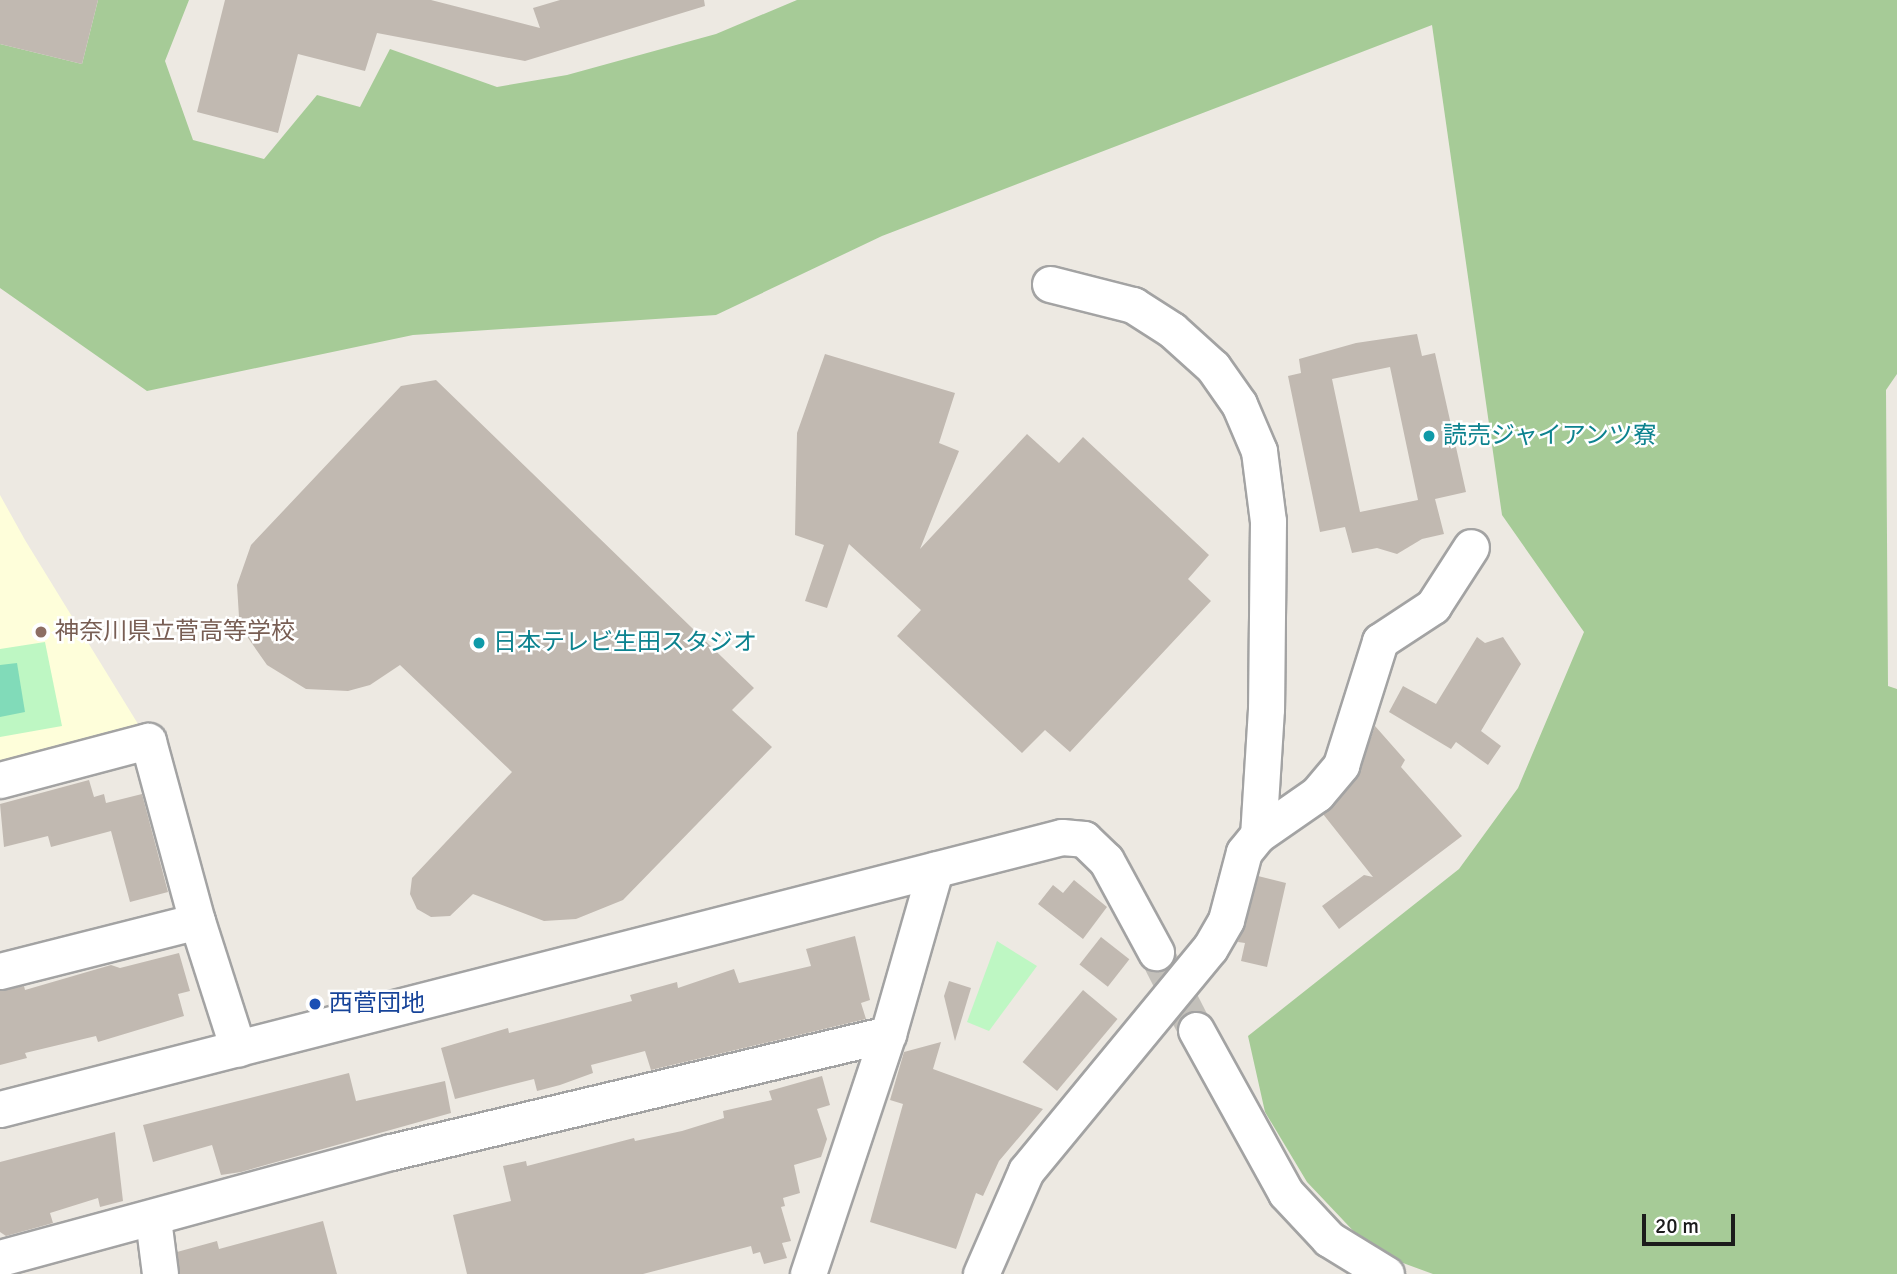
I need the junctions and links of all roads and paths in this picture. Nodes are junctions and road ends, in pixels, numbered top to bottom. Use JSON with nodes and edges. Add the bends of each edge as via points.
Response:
{"nodes":[{"id":1,"x":1050,"y":284,"type":"dead end"},
{"id":2,"x":1471,"y":547,"type":"dead end"},
{"id":3,"x":0,"y":780,"type":"edge"},
{"id":4,"x":1258,"y":835,"type":"junction"},
{"id":5,"x":935,"y":870,"type":"junction"},
{"id":6,"x":197,"y":921,"type":"junction"},
{"id":7,"x":1156,"y":952,"type":"tunnel mouth"},
{"id":8,"x":0,"y":971,"type":"edge"},
{"id":9,"x":1196,"y":1030,"type":"tunnel mouth"},
{"id":10,"x":888,"y":1034,"type":"junction"},
{"id":11,"x":239,"y":1049,"type":"junction"},
{"id":12,"x":0,"y":1109,"type":"edge"},
{"id":13,"x":153,"y":1219,"type":"junction"},
{"id":14,"x":0,"y":1258,"type":"edge"},
{"id":15,"x":160,"y":1274,"type":"edge"},
{"id":16,"x":808,"y":1274,"type":"edge"},
{"id":17,"x":981,"y":1274,"type":"edge"},
{"id":18,"x":1386,"y":1274,"type":"edge"}],
"edges":[{"from":1,"to":4,"type":"street","via":[[1133,305],[1172,330],[1213,367],[1240,404],[1259,451],[1268,534],[1266,709]]},
{"from":2,"to":4,"type":"street","via":[[1433,606],[1380,641],[1341,765],[1293,815]]},
{"from":3,"to":6,"type":"street","via":[[148,741]]},
{"from":4,"to":17,"type":"street","via":[[1244,852],[1226,920],[1210,948],[1026,1171]]},
{"from":5,"to":7,"type":"street","via":[[1026,842],[1084,839],[1106,860]]},
{"from":5,"to":10,"type":"street"},
{"from":5,"to":11,"type":"street"},
{"from":6,"to":8,"type":"street"},
{"from":6,"to":11,"type":"street"},
{"from":9,"to":18,"type":"street","via":[[1286,1193],[1329,1239]]},
{"from":10,"to":13,"type":"street","via":[[391,1152]]},
{"from":10,"to":16,"type":"street"},
{"from":11,"to":12,"type":"street"},
{"from":13,"to":14,"type":"street"},
{"from":13,"to":15,"type":"street"}]}
